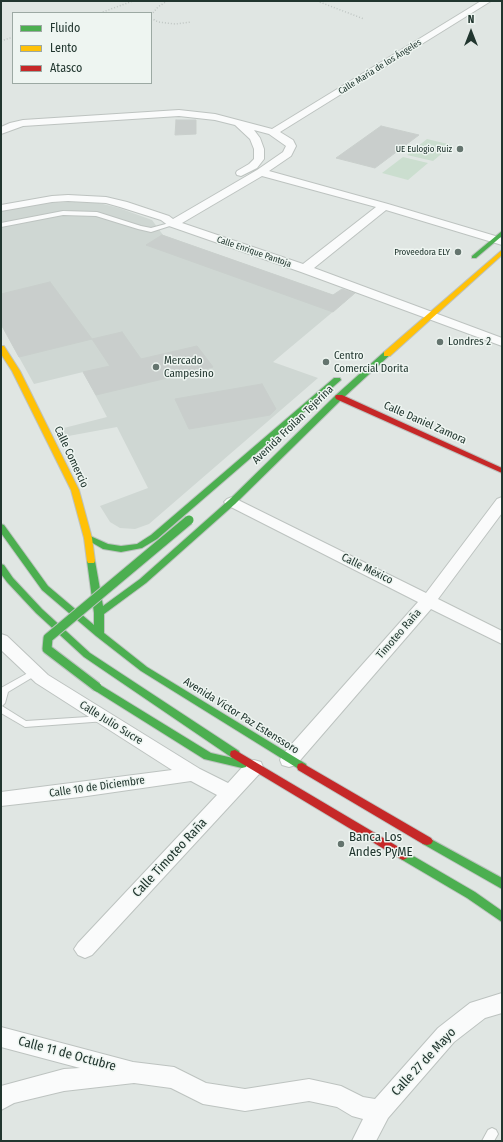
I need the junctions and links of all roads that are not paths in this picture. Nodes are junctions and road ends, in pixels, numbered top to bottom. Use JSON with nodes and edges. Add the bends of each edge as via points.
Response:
{"nodes":[{"id":1,"x":488,"y":1,"type":"edge"},
{"id":2,"x":239,"y":124,"type":"junction"},
{"id":3,"x":1,"y":131,"type":"edge"},
{"id":4,"x":273,"y":132,"type":"junction"},
{"id":5,"x":261,"y":172,"type":"junction"},
{"id":6,"x":384,"y":206,"type":"junction"},
{"id":7,"x":1,"y":208,"type":"edge"},
{"id":8,"x":169,"y":221,"type":"junction"},
{"id":9,"x":1,"y":225,"type":"edge"},
{"id":10,"x":499,"y":238,"type":"edge"},
{"id":11,"x":502,"y":252,"type":"edge"},
{"id":12,"x":470,"y":261,"type":"dead end"},
{"id":13,"x":305,"y":269,"type":"junction"},
{"id":14,"x":420,"y":306,"type":"junction"},
{"id":15,"x":430,"y":315,"type":"junction"},
{"id":16,"x":405,"y":319,"type":"dead end"},
{"id":17,"x":502,"y":342,"type":"edge"},
{"id":18,"x":1,"y":348,"type":"edge"},
{"id":19,"x":345,"y":372,"type":"dead end"},
{"id":20,"x":339,"y":397,"type":"junction"},
{"id":21,"x":279,"y":431,"type":"junction"},
{"id":22,"x":502,"y":471,"type":"edge"},
{"id":23,"x":227,"y":496,"type":"junction"},
{"id":24,"x":502,"y":502,"type":"edge"},
{"id":25,"x":192,"y":517,"type":"dead end"},
{"id":26,"x":1,"y":527,"type":"edge"},
{"id":27,"x":88,"y":538,"type":"junction"},
{"id":28,"x":1,"y":567,"type":"edge"},
{"id":29,"x":429,"y":600,"type":"junction"},
{"id":30,"x":98,"y":613,"type":"junction"},
{"id":31,"x":98,"y":634,"type":"junction"},
{"id":32,"x":502,"y":638,"type":"edge"},
{"id":33,"x":1,"y":640,"type":"edge"},
{"id":34,"x":35,"y":672,"type":"junction"},
{"id":35,"x":1,"y":703,"type":"edge"},
{"id":36,"x":1,"y":710,"type":"edge"},
{"id":37,"x":103,"y":719,"type":"junction"},
{"id":38,"x":289,"y":760,"type":"junction"},
{"id":39,"x":254,"y":767,"type":"junction"},
{"id":40,"x":193,"y":774,"type":"junction"},
{"id":41,"x":230,"y":793,"type":"junction"},
{"id":42,"x":1,"y":799,"type":"edge"},
{"id":43,"x":502,"y":884,"type":"edge"},
{"id":44,"x":502,"y":917,"type":"edge"},
{"id":45,"x":86,"y":949,"type":"dead end"},
{"id":46,"x":502,"y":1003,"type":"edge"},
{"id":47,"x":1,"y":1037,"type":"edge"},
{"id":48,"x":134,"y":1072,"type":"junction"},
{"id":49,"x":1,"y":1099,"type":"edge"},
{"id":50,"x":380,"y":1110,"type":"junction"},
{"id":51,"x":364,"y":1141,"type":"edge"}],
"edges":[{"from":1,"to":4,"type":"street","name":"Calle María de los Ángeles"},
{"from":2,"to":3,"type":"street","via":[[215,117],[179,113],[23,123]]},
{"from":2,"to":4,"type":"street"},
{"from":2,"to":8,"type":"street","via":[[255,138],[259,148],[259,159],[253,166]]},
{"from":4,"to":5,"type":"street","via":[[291,146],[286,154]]},
{"from":5,"to":6,"type":"street"},
{"from":5,"to":8,"type":"street"},
{"from":6,"to":10,"type":"street"},
{"from":6,"to":13,"type":"street"},
{"from":7,"to":8,"type":"street","name":"Calle Enrique Pantoja","via":[[52,199],[98,199],[123,204]]},
{"from":8,"to":9,"type":"lane","via":[[151,230],[97,214],[63,213]]},
{"from":8,"to":13,"type":"street","name":"Calle Enrique Pantoja"},
{"from":10,"to":12,"type":"main road"},
{"from":11,"to":15,"type":"main road","name":"Avenida Froilan Tejerina"},
{"from":13,"to":14,"type":"street","name":"Calle Enrique Pantoja"},
{"from":14,"to":15,"type":"street","name":"Calle Enrique Pantoja"},
{"from":14,"to":16,"type":"main road"},
{"from":15,"to":17,"type":"street","name":"Calle Enrique Pantoja"},
{"from":15,"to":20,"type":"main road","name":"Avenida Froilan Tejerina"},
{"from":18,"to":27,"type":"main road","name":"Calle Comercio","via":[[16,371],[75,490]]},
{"from":19,"to":21,"type":"main road","name":"Avenida Froilan Tejerina"},
{"from":20,"to":22,"type":"main road","name":"Calle Daniel Zamora"},
{"from":20,"to":23,"type":"main road","name":"Avenida Froilan Tejerina"},
{"from":21,"to":23,"type":"main road","via":[[274,446]]},
{"from":21,"to":27,"type":"main road","name":"Avenida Froilan Tejerina","via":[[154,537],[139,546],[121,549],[106,547]]},
{"from":23,"to":29,"type":"street","name":"Calle México"},
{"from":23,"to":30,"type":"main road","name":"Avenida Froilan Tejerina","via":[[143,581]]},
{"from":24,"to":29,"type":"street","name":"Timoteo Raña"},
{"from":25,"to":39,"type":"main road","bridge":true,"via":[[48,638],[47,649],[97,687],[208,756]]},
{"from":26,"to":31,"type":"main road","name":"Avenida Víctor Paz Estenssoro","via":[[46,588]]},
{"from":27,"to":30,"type":"main road","name":"Calle Comercio"},
{"from":28,"to":39,"type":"main road","via":[[39,611],[86,656]]},
{"from":29,"to":32,"type":"street","name":"Calle México"},
{"from":29,"to":38,"type":"street","name":"Timoteo Raña"},
{"from":30,"to":31,"type":"main road","name":"Calle Comercio"},
{"from":31,"to":38,"type":"main road","name":"Avenida Víctor Paz Estenssoro","via":[[144,669]]},
{"from":33,"to":34,"type":"street","name":"Calle Julio Sucre"},
{"from":34,"to":35,"type":"lane","via":[[4,690]]},
{"from":34,"to":37,"type":"street","name":"Calle Julio Sucre"},
{"from":36,"to":37,"type":"lane","via":[[25,724]]},
{"from":37,"to":40,"type":"street","name":"Calle Julio Sucre"},
{"from":38,"to":43,"type":"main road","name":"Avenida Víctor Paz Estenssoro"},
{"from":39,"to":41,"type":"street","name":"Calle Timoteo Raña"},
{"from":39,"to":44,"type":"main road","via":[[471,895]]},
{"from":40,"to":41,"type":"street","name":"Calle Julio Sucre"},
{"from":40,"to":42,"type":"street","name":"Calle 10 de Diciembre"},
{"from":41,"to":45,"type":"street","name":"Calle Timoteo Raña"},
{"from":46,"to":50,"type":"street","name":"Calle 27 de Mayo","via":[[478,1010],[446,1035]]},
{"from":47,"to":48,"type":"street","name":"Calle 11 de Octubre"},
{"from":48,"to":49,"type":"street","via":[[64,1080],[9,1094]]},
{"from":48,"to":50,"type":"street","via":[[174,1078],[203,1093],[231,1098],[245,1100],[308,1090],[341,1097],[360,1108]]},
{"from":50,"to":51,"type":"street","name":"Calle 27 de Mayo"}]}
